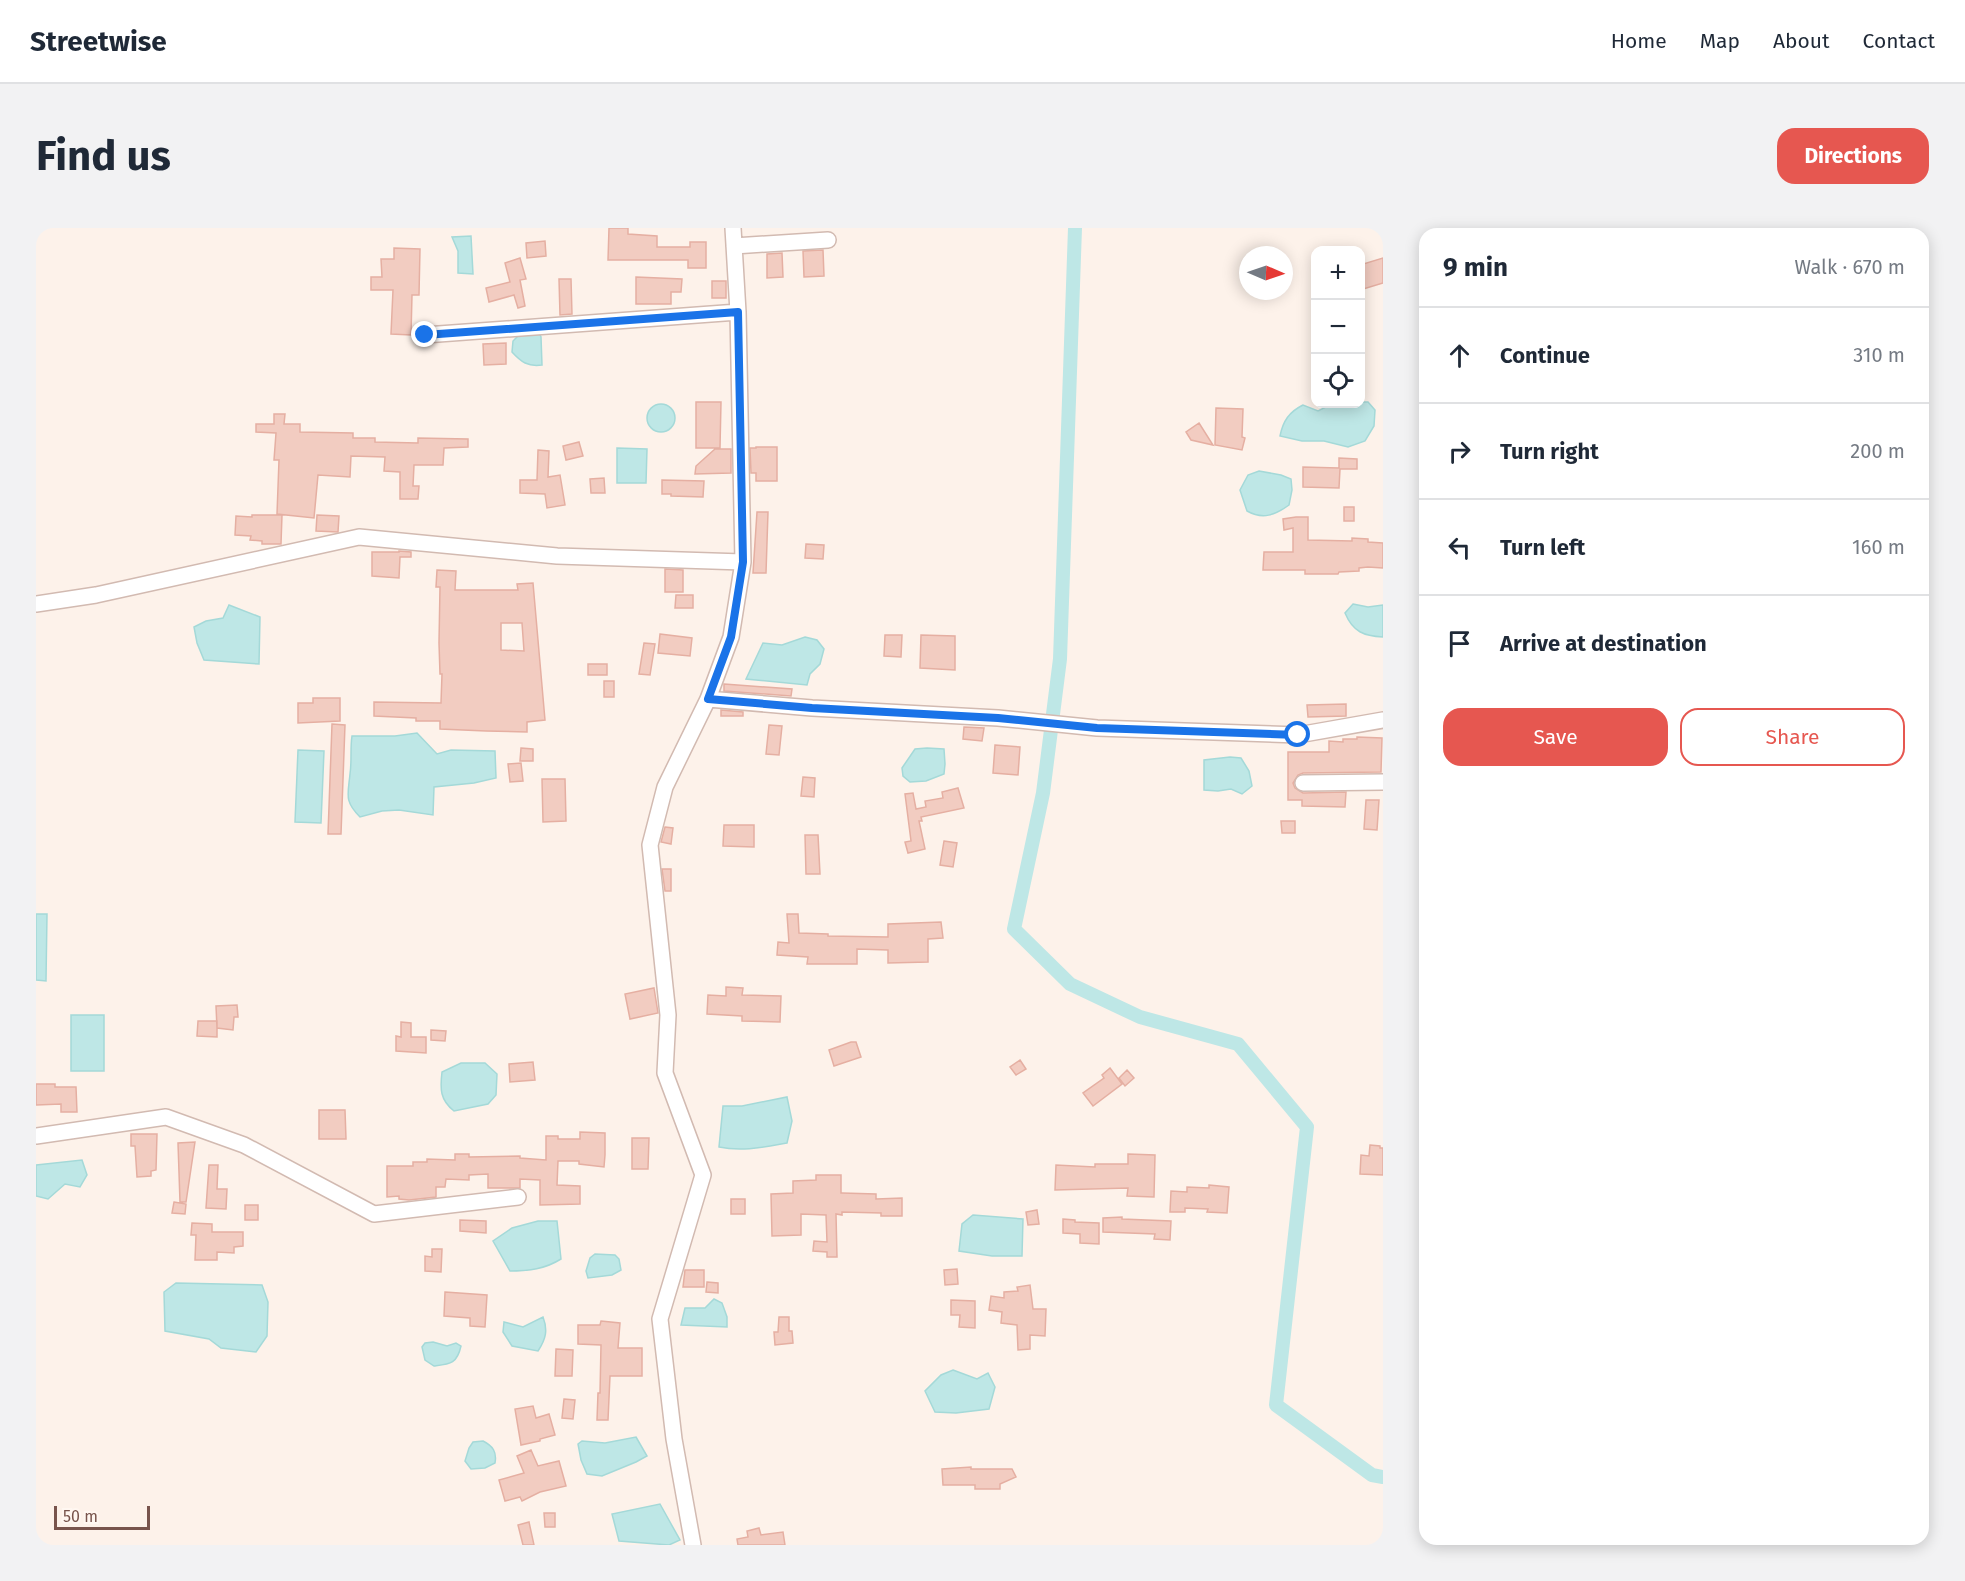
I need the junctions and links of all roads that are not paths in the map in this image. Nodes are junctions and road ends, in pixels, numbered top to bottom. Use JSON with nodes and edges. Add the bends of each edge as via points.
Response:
{"nodes":[{"id":1,"x":733,"y":228,"type":"edge"},
{"id":2,"x":828,"y":240,"type":"dead end"},
{"id":3,"x":734,"y":246,"type":"junction"},
{"id":4,"x":738,"y":312,"type":"junction"},
{"id":5,"x":425,"y":335,"type":"dead end"},
{"id":6,"x":743,"y":562,"type":"junction"},
{"id":7,"x":36,"y":604,"type":"edge"},
{"id":8,"x":708,"y":699,"type":"junction"},
{"id":9,"x":1383,"y":720,"type":"edge"},
{"id":10,"x":1383,"y":782,"type":"edge"},
{"id":11,"x":1304,"y":783,"type":"dead end"},
{"id":12,"x":36,"y":1136,"type":"edge"},
{"id":13,"x":518,"y":1197,"type":"dead end"},
{"id":14,"x":693,"y":1545,"type":"edge"}],
"edges":[{"from":1,"to":3,"type":"street"},
{"from":2,"to":3,"type":"street"},
{"from":3,"to":4,"type":"street"},
{"from":4,"to":5,"type":"street"},
{"from":4,"to":6,"type":"street"},
{"from":6,"to":7,"type":"street","via":[[556,556],[359,537],[96,595]]},
{"from":6,"to":8,"type":"street","via":[[731,637]]},
{"from":8,"to":9,"type":"street","via":[[1097,728],[1298,735]]},
{"from":8,"to":14,"type":"street","via":[[665,787],[650,845],[668,1015],[665,1073],[703,1175],[660,1319],[674,1439]]},
{"from":10,"to":11,"type":"street"},
{"from":12,"to":13,"type":"street","via":[[166,1118],[244,1144],[374,1214]]}]}
